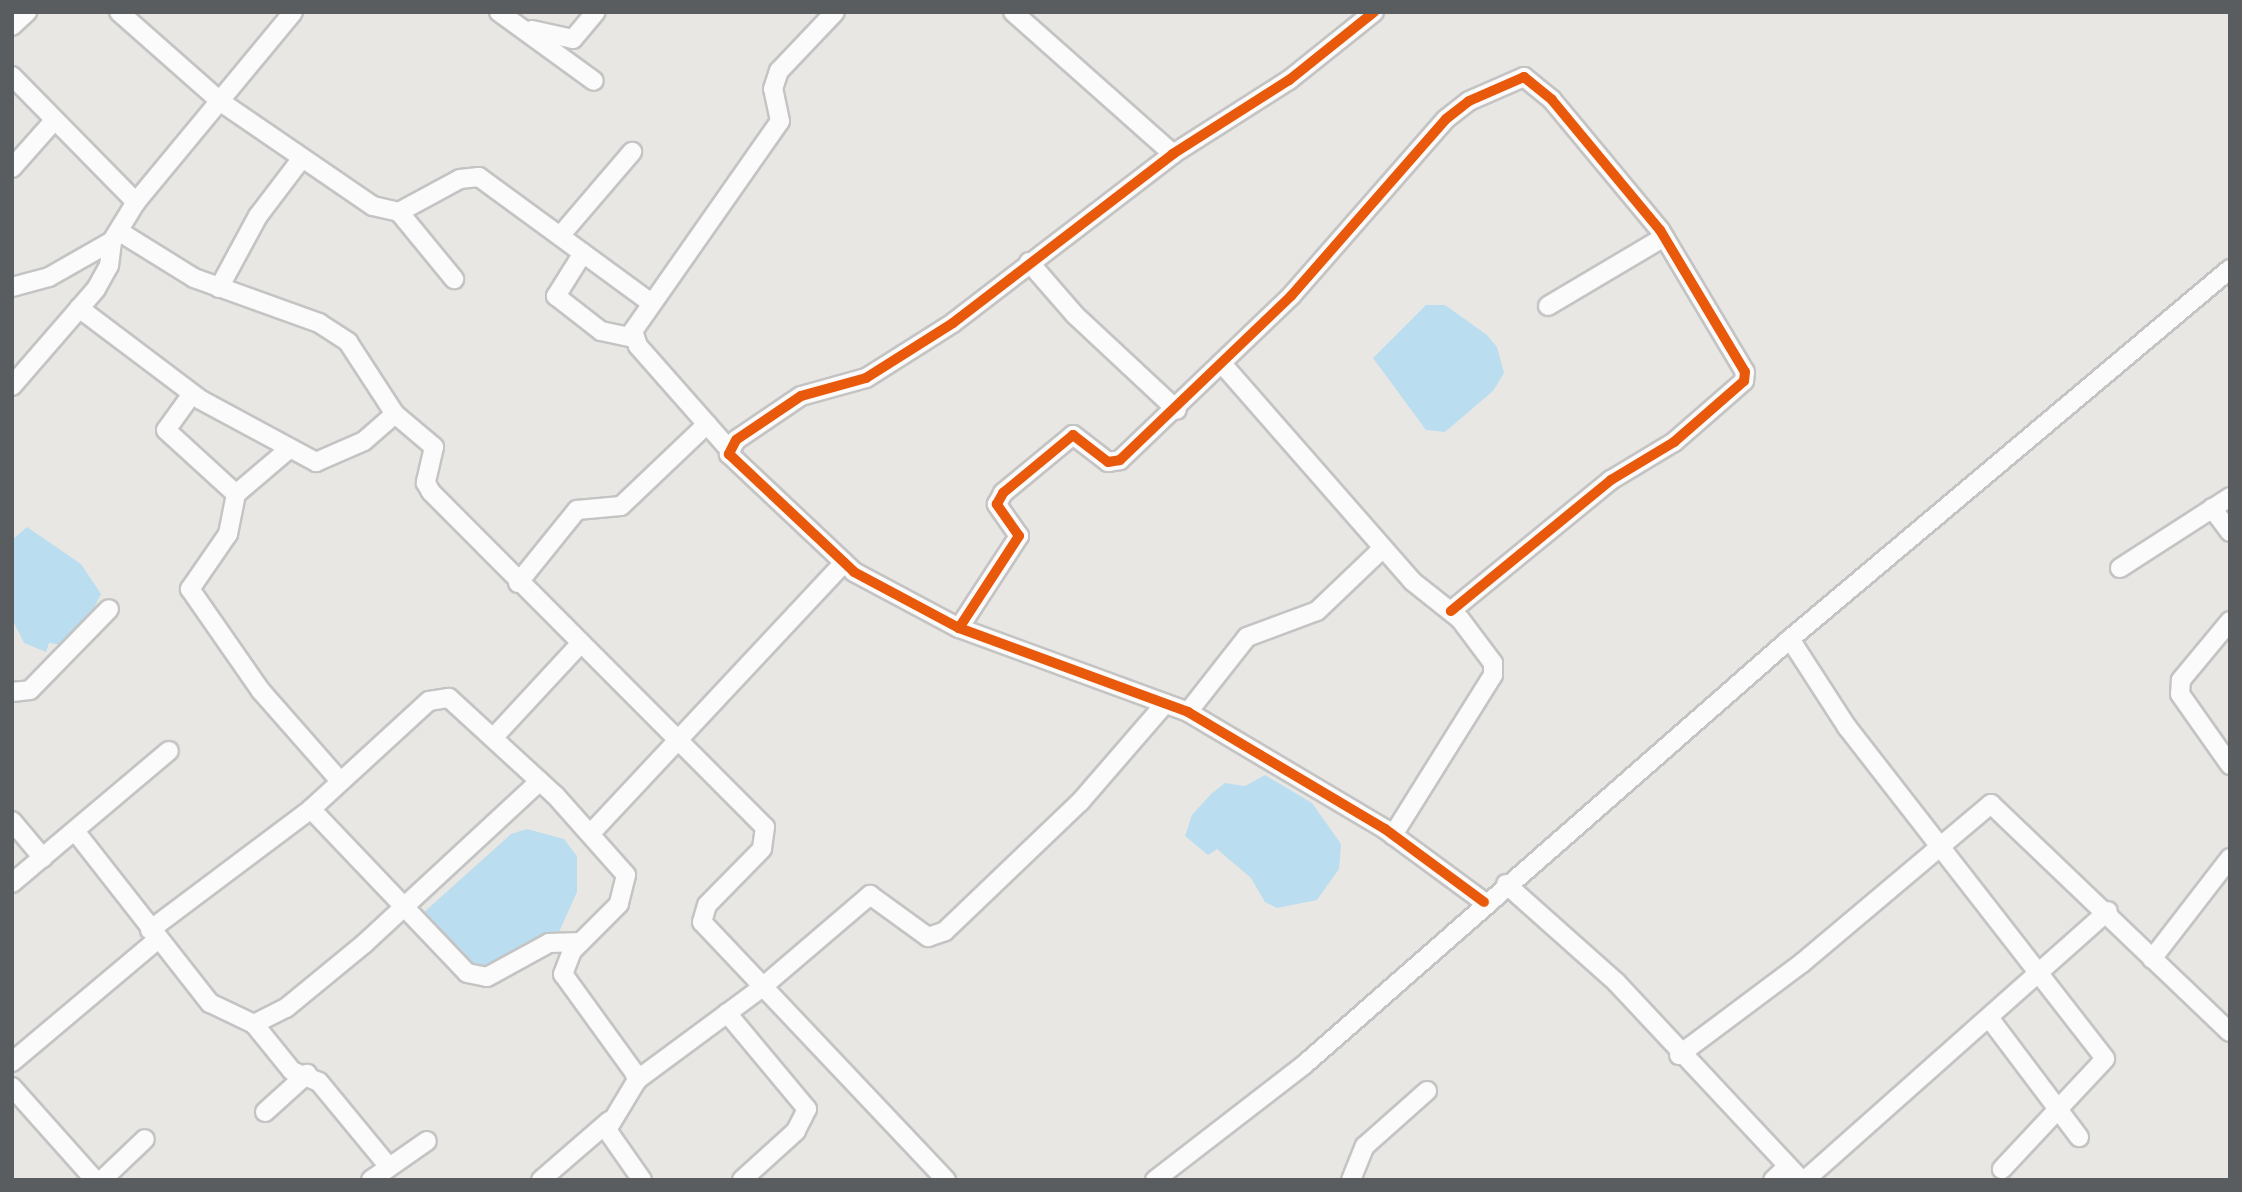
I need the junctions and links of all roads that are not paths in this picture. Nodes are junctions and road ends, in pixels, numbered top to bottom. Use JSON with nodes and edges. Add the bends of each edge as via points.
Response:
{"nodes":[{"id":1,"x":27,"y":12,"type":"edge"},
{"id":2,"x":119,"y":12,"type":"edge"},
{"id":3,"x":293,"y":12,"type":"edge"},
{"id":4,"x":499,"y":12,"type":"edge"},
{"id":5,"x":596,"y":12,"type":"edge"},
{"id":6,"x":835,"y":12,"type":"edge"},
{"id":7,"x":1013,"y":12,"type":"edge"},
{"id":8,"x":1374,"y":12,"type":"edge"},
{"id":9,"x":12,"y":26,"type":"edge"},
{"id":10,"x":525,"y":28,"type":"junction"},
{"id":11,"x":12,"y":76,"type":"edge"},
{"id":12,"x":594,"y":81,"type":"dead end"},
{"id":13,"x":221,"y":102,"type":"junction"},
{"id":14,"x":52,"y":123,"type":"junction"},
{"id":15,"x":632,"y":152,"type":"dead end"},
{"id":16,"x":1174,"y":154,"type":"junction"},
{"id":17,"x":302,"y":158,"type":"junction"},
{"id":18,"x":12,"y":169,"type":"edge"},
{"id":19,"x":136,"y":202,"type":"junction"},
{"id":20,"x":398,"y":212,"type":"junction"},
{"id":21,"x":116,"y":236,"type":"junction"},
{"id":22,"x":560,"y":236,"type":"junction"},
{"id":23,"x":1664,"y":237,"type":"junction"},
{"id":24,"x":583,"y":253,"type":"junction"},
{"id":25,"x":1029,"y":262,"type":"junction"},
{"id":26,"x":2230,"y":269,"type":"edge"},
{"id":27,"x":454,"y":279,"type":"dead end"},
{"id":28,"x":12,"y":288,"type":"edge"},
{"id":29,"x":219,"y":288,"type":"junction"},
{"id":30,"x":651,"y":303,"type":"junction"},
{"id":31,"x":1548,"y":306,"type":"dead end"},
{"id":32,"x":79,"y":308,"type":"junction"},
{"id":33,"x":633,"y":338,"type":"junction"},
{"id":34,"x":1224,"y":366,"type":"junction"},
{"id":35,"x":12,"y":386,"type":"edge"},
{"id":36,"x":192,"y":394,"type":"junction"},
{"id":37,"x":1177,"y":410,"type":"junction"},
{"id":38,"x":395,"y":414,"type":"junction"},
{"id":39,"x":708,"y":425,"type":"junction"},
{"id":40,"x":729,"y":448,"type":"junction"},
{"id":41,"x":289,"y":449,"type":"junction"},
{"id":42,"x":236,"y":494,"type":"junction"},
{"id":43,"x":2230,"y":496,"type":"edge"},
{"id":44,"x":2212,"y":508,"type":"junction"},
{"id":45,"x":2230,"y":533,"type":"edge"},
{"id":46,"x":1383,"y":548,"type":"junction"},
{"id":47,"x":844,"y":563,"type":"junction"},
{"id":48,"x":2120,"y":568,"type":"dead end"},
{"id":49,"x":518,"y":583,"type":"junction"},
{"id":50,"x":109,"y":609,"type":"dead end"},
{"id":51,"x":1451,"y":611,"type":"junction"},
{"id":52,"x":2230,"y":621,"type":"edge"},
{"id":53,"x":959,"y":628,"type":"junction"},
{"id":54,"x":1790,"y":639,"type":"junction"},
{"id":55,"x":579,"y":645,"type":"junction"},
{"id":56,"x":12,"y":692,"type":"edge"},
{"id":57,"x":1165,"y":704,"type":"junction"},
{"id":58,"x":1188,"y":712,"type":"junction"},
{"id":59,"x":493,"y":738,"type":"junction"},
{"id":60,"x":679,"y":741,"type":"junction"},
{"id":61,"x":169,"y":751,"type":"dead end"},
{"id":62,"x":2230,"y":765,"type":"edge"},
{"id":63,"x":340,"y":781,"type":"junction"},
{"id":64,"x":540,"y":781,"type":"junction"},
{"id":65,"x":311,"y":809,"type":"junction"},
{"id":66,"x":12,"y":821,"type":"edge"},
{"id":67,"x":75,"y":831,"type":"junction"},
{"id":68,"x":591,"y":834,"type":"junction"},
{"id":69,"x":1392,"y":835,"type":"junction"},
{"id":70,"x":1944,"y":849,"type":"junction"},
{"id":71,"x":43,"y":858,"type":"junction"},
{"id":72,"x":2230,"y":859,"type":"edge"},
{"id":73,"x":12,"y":883,"type":"edge"},
{"id":74,"x":1506,"y":884,"type":"junction"},
{"id":75,"x":1484,"y":902,"type":"junction"},
{"id":76,"x":399,"y":908,"type":"junction"},
{"id":77,"x":2108,"y":911,"type":"junction"},
{"id":78,"x":153,"y":935,"type":"junction"},
{"id":79,"x":581,"y":942,"type":"junction"},
{"id":80,"x":2152,"y":959,"type":"junction"},
{"id":81,"x":2043,"y":972,"type":"junction"},
{"id":82,"x":760,"y":989,"type":"junction"},
{"id":83,"x":727,"y":1013,"type":"junction"},
{"id":84,"x":1990,"y":1019,"type":"junction"},
{"id":85,"x":254,"y":1024,"type":"junction"},
{"id":86,"x":2230,"y":1032,"type":"edge"},
{"id":87,"x":1679,"y":1055,"type":"junction"},
{"id":88,"x":12,"y":1062,"type":"edge"},
{"id":89,"x":307,"y":1074,"type":"junction"},
{"id":90,"x":637,"y":1080,"type":"junction"},
{"id":91,"x":12,"y":1087,"type":"edge"},
{"id":92,"x":1427,"y":1091,"type":"dead end"},
{"id":93,"x":2059,"y":1111,"type":"junction"},
{"id":94,"x":265,"y":1112,"type":"dead end"},
{"id":95,"x":609,"y":1121,"type":"junction"},
{"id":96,"x":2079,"y":1137,"type":"dead end"},
{"id":97,"x":145,"y":1139,"type":"dead end"},
{"id":98,"x":427,"y":1142,"type":"dead end"},
{"id":99,"x":388,"y":1167,"type":"junction"},
{"id":100,"x":1787,"y":1167,"type":"junction"},
{"id":101,"x":2002,"y":1169,"type":"dead end"},
{"id":102,"x":95,"y":1180,"type":"edge"},
{"id":103,"x":102,"y":1180,"type":"edge"},
{"id":104,"x":371,"y":1180,"type":"edge"},
{"id":105,"x":541,"y":1180,"type":"edge"},
{"id":106,"x":642,"y":1180,"type":"edge"},
{"id":107,"x":742,"y":1180,"type":"edge"},
{"id":108,"x":946,"y":1180,"type":"edge"},
{"id":109,"x":1155,"y":1180,"type":"edge"},
{"id":110,"x":1351,"y":1180,"type":"edge"},
{"id":111,"x":1773,"y":1180,"type":"edge"},
{"id":112,"x":1803,"y":1180,"type":"edge"}],
"edges":[{"from":1,"to":9,"type":"street"},
{"from":2,"to":13,"type":"street"},
{"from":3,"to":13,"type":"street"},
{"from":4,"to":10,"type":"street"},
{"from":5,"to":10,"type":"street","via":[[573,39]]},
{"from":6,"to":30,"type":"street","via":[[779,71],[773,89],[780,121]]},
{"from":7,"to":16,"type":"street"},
{"from":8,"to":16,"type":"street","via":[[1289,80]]},
{"from":10,"to":12,"type":"street"},
{"from":11,"to":14,"type":"street"},
{"from":13,"to":17,"type":"street"},
{"from":13,"to":19,"type":"street"},
{"from":14,"to":18,"type":"street"},
{"from":14,"to":19,"type":"street"},
{"from":15,"to":22,"type":"street"},
{"from":16,"to":25,"type":"street"},
{"from":17,"to":20,"type":"street","via":[[373,206]]},
{"from":17,"to":29,"type":"street","via":[[258,216]]},
{"from":19,"to":21,"type":"street"},
{"from":20,"to":22,"type":"street","via":[[469,175],[495,186]]},
{"from":20,"to":27,"type":"street"},
{"from":21,"to":28,"type":"street","via":[[49,277]]},
{"from":21,"to":29,"type":"street"},
{"from":21,"to":32,"type":"street","via":[[109,266]]},
{"from":22,"to":24,"type":"street"},
{"from":23,"to":31,"type":"street"},
{"from":23,"to":34,"type":"street","via":[[1536,84],[1524,77],[1509,80],[1446,119]]},
{"from":23,"to":51,"type":"street","via":[[1741,365],[1744,382]]},
{"from":24,"to":30,"type":"street"},
{"from":24,"to":33,"type":"street","via":[[556,296],[601,331]]},
{"from":25,"to":37,"type":"street","via":[[1075,316]]},
{"from":25,"to":40,"type":"street","via":[[883,368],[801,396]]},
{"from":26,"to":54,"type":"street"},
{"from":29,"to":38,"type":"street","via":[[341,335]]},
{"from":30,"to":33,"type":"street"},
{"from":32,"to":35,"type":"street"},
{"from":32,"to":36,"type":"street"},
{"from":33,"to":39,"type":"street"},
{"from":34,"to":37,"type":"street"},
{"from":34,"to":46,"type":"street"},
{"from":36,"to":41,"type":"street"},
{"from":36,"to":42,"type":"street","via":[[166,430]]},
{"from":37,"to":53,"type":"street","via":[[1114,463],[1073,435],[1003,493],[998,504],[1019,536]]},
{"from":38,"to":41,"type":"street","via":[[323,463]]},
{"from":38,"to":49,"type":"street","via":[[437,452],[427,476],[431,492]]},
{"from":39,"to":40,"type":"street"},
{"from":39,"to":49,"type":"street","via":[[621,506],[577,510]]},
{"from":40,"to":47,"type":"street","via":[[733,462]]},
{"from":41,"to":42,"type":"street"},
{"from":42,"to":63,"type":"street","via":[[228,534],[191,584],[191,595],[268,699]]},
{"from":43,"to":44,"type":"street"},
{"from":44,"to":45,"type":"street"},
{"from":44,"to":48,"type":"street"},
{"from":46,"to":51,"type":"street"},
{"from":46,"to":58,"type":"street","via":[[1317,611],[1247,637]]},
{"from":47,"to":53,"type":"street"},
{"from":47,"to":60,"type":"street"},
{"from":49,"to":55,"type":"street"},
{"from":50,"to":56,"type":"street","via":[[30,690]]},
{"from":51,"to":69,"type":"street","via":[[1488,654],[1493,675]]},
{"from":52,"to":62,"type":"street","via":[[2181,680],[2180,694]]},
{"from":53,"to":57,"type":"street"},
{"from":54,"to":70,"type":"street","via":[[1847,727]]},
{"from":54,"to":74,"type":"street"},
{"from":55,"to":59,"type":"street"},
{"from":55,"to":60,"type":"street"},
{"from":57,"to":58,"type":"street"},
{"from":57,"to":82,"type":"street","via":[[1080,802],[945,931],[928,937],[870,895]]},
{"from":58,"to":69,"type":"street"},
{"from":59,"to":63,"type":"street","via":[[439,696]]},
{"from":59,"to":64,"type":"street"},
{"from":60,"to":68,"type":"street"},
{"from":60,"to":82,"type":"street","via":[[768,834],[762,849],[703,913],[707,931]]},
{"from":61,"to":67,"type":"street"},
{"from":63,"to":65,"type":"street"},
{"from":64,"to":68,"type":"street"},
{"from":64,"to":76,"type":"street"},
{"from":65,"to":76,"type":"street"},
{"from":65,"to":78,"type":"street"},
{"from":66,"to":71,"type":"street"},
{"from":67,"to":71,"type":"street"},
{"from":67,"to":78,"type":"street"},
{"from":68,"to":79,"type":"street","via":[[628,883],[619,904]]},
{"from":69,"to":75,"type":"street"},
{"from":70,"to":77,"type":"street","via":[[1991,804]]},
{"from":70,"to":81,"type":"street"},
{"from":70,"to":87,"type":"street"},
{"from":71,"to":73,"type":"street"},
{"from":72,"to":80,"type":"street"},
{"from":74,"to":75,"type":"street"},
{"from":74,"to":87,"type":"street","via":[[1616,982]]},
{"from":75,"to":109,"type":"street","via":[[1304,1064]]},
{"from":76,"to":79,"type":"street","via":[[455,965],[477,976],[499,973],[549,943]]},
{"from":76,"to":85,"type":"street","via":[[286,1008]]},
{"from":77,"to":80,"type":"street"},
{"from":77,"to":81,"type":"street"},
{"from":78,"to":85,"type":"street","via":[[210,1003]]},
{"from":78,"to":88,"type":"street"},
{"from":79,"to":90,"type":"street","via":[[563,974]]},
{"from":80,"to":86,"type":"street"},
{"from":81,"to":84,"type":"street"},
{"from":81,"to":93,"type":"street","via":[[2105,1059]]},
{"from":82,"to":83,"type":"street"},
{"from":82,"to":108,"type":"street"},
{"from":83,"to":90,"type":"street"},
{"from":83,"to":107,"type":"street","via":[[807,1109],[796,1131]]},
{"from":84,"to":93,"type":"street"},
{"from":84,"to":112,"type":"street"},
{"from":85,"to":89,"type":"street","via":[[287,1066]]},
{"from":87,"to":100,"type":"street"},
{"from":89,"to":94,"type":"street"},
{"from":89,"to":99,"type":"street"},
{"from":90,"to":95,"type":"street"},
{"from":91,"to":102,"type":"street"},
{"from":92,"to":110,"type":"street","via":[[1365,1146]]},
{"from":93,"to":96,"type":"street"},
{"from":93,"to":101,"type":"street"},
{"from":95,"to":105,"type":"street"},
{"from":95,"to":106,"type":"street","via":[[610,1138]]},
{"from":97,"to":103,"type":"street"},
{"from":98,"to":99,"type":"street"},
{"from":99,"to":104,"type":"street"},
{"from":100,"to":111,"type":"street"},
{"from":100,"to":112,"type":"street"}]}
